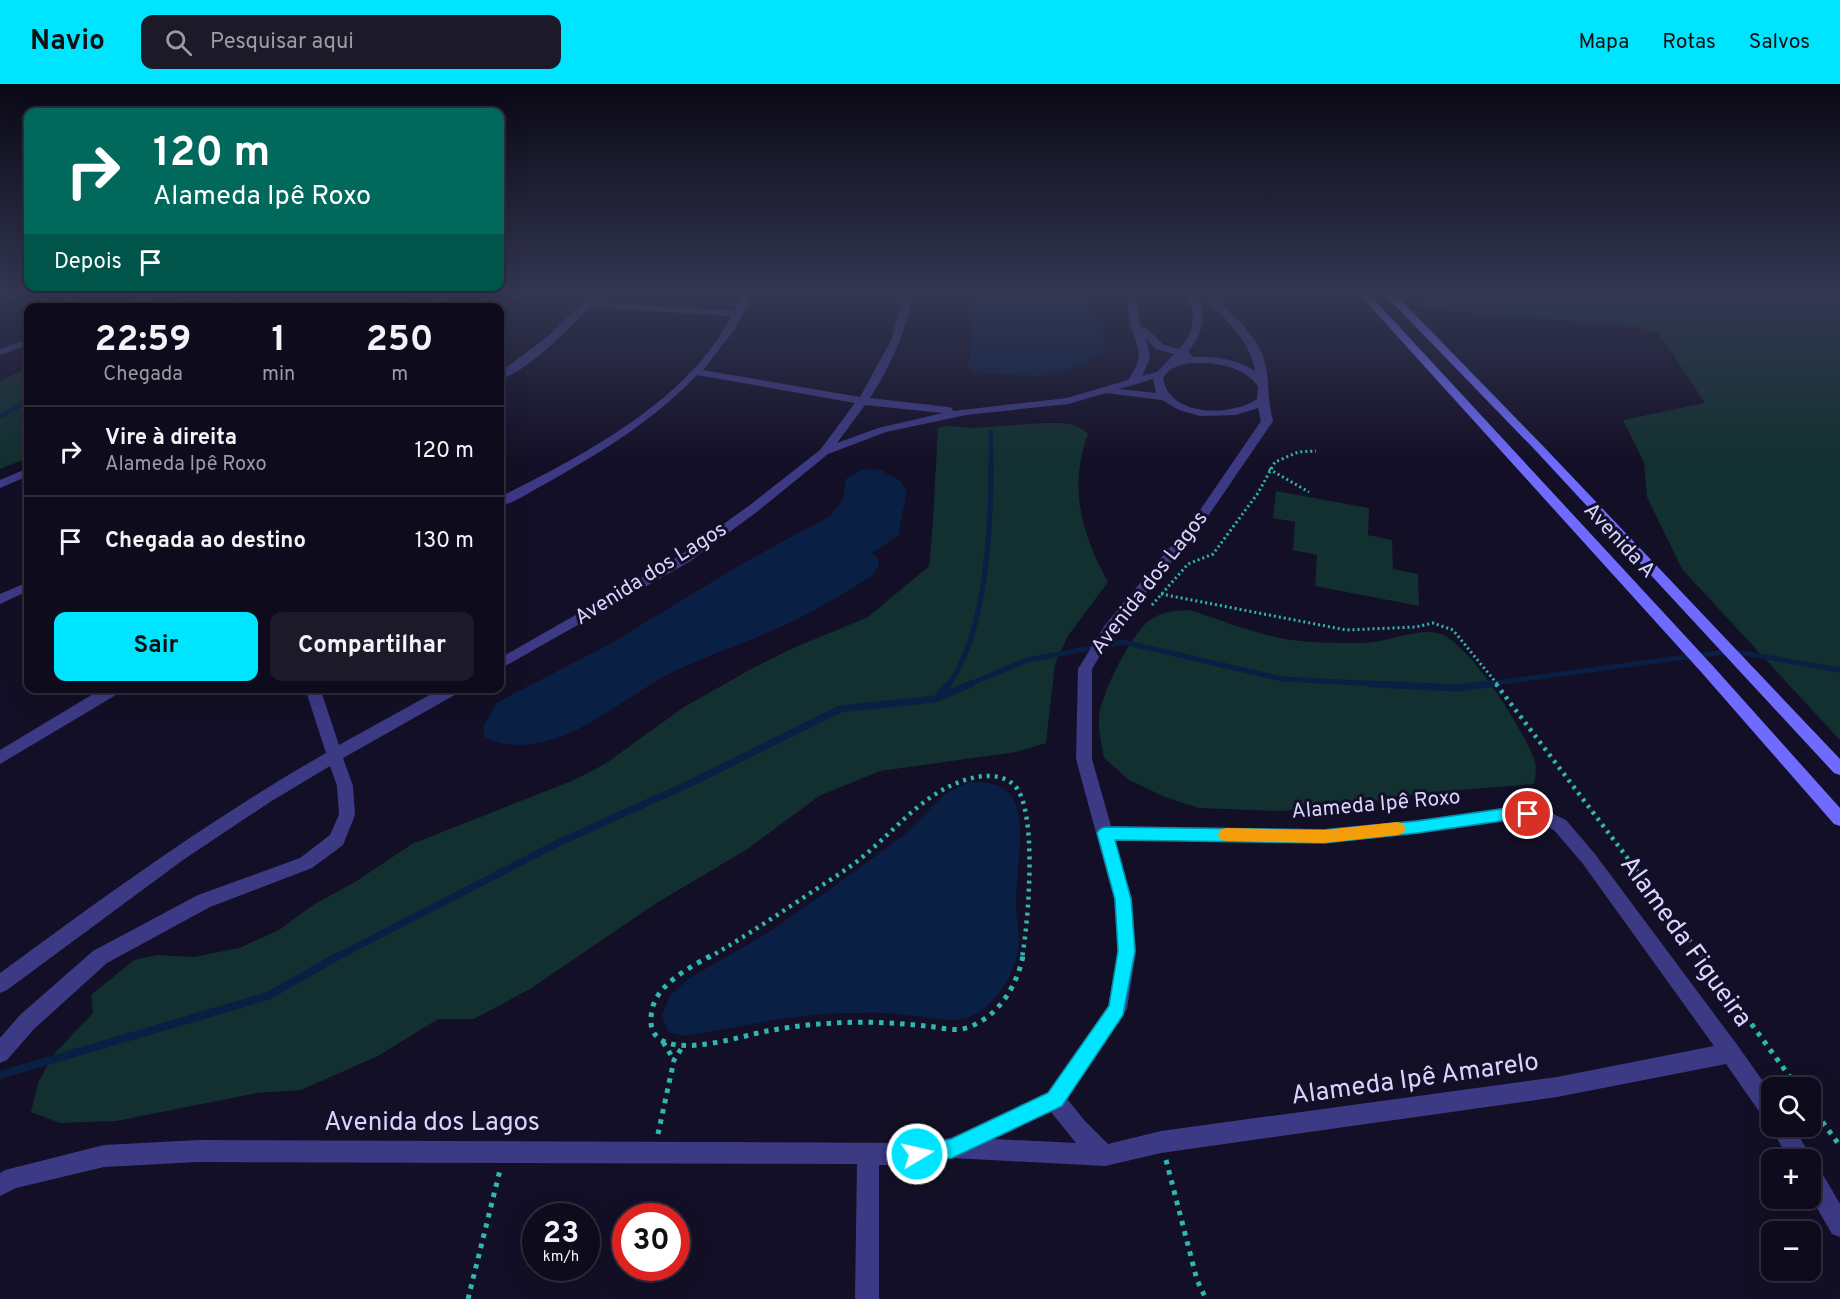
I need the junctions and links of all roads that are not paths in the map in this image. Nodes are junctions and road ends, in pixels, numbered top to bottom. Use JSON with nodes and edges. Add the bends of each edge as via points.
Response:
{"nodes":[{"id":1,"x":537,"y":351,"type":"edge"},
{"id":2,"x":714,"y":351,"type":"edge"},
{"id":3,"x":892,"y":351,"type":"edge"},
{"id":4,"x":1146,"y":351,"type":"edge"},
{"id":5,"x":1172,"y":351,"type":"edge"},
{"id":6,"x":1185,"y":351,"type":"edge"},
{"id":7,"x":1256,"y":351,"type":"edge"},
{"id":8,"x":1416,"y":351,"type":"edge"},
{"id":9,"x":1443,"y":351,"type":"edge"},
{"id":10,"x":1181,"y":354,"type":"junction"},
{"id":11,"x":1208,"y":360,"type":"junction"},
{"id":12,"x":1164,"y":370,"type":"junction"},
{"id":13,"x":696,"y":372,"type":"junction"},
{"id":14,"x":504,"y":373,"type":"edge"},
{"id":15,"x":1133,"y":381,"type":"junction"},
{"id":16,"x":1102,"y":392,"type":"junction"},
{"id":17,"x":1262,"y":394,"type":"junction"},
{"id":18,"x":1165,"y":397,"type":"junction"},
{"id":19,"x":863,"y":401,"type":"junction"},
{"id":20,"x":966,"y":411,"type":"junction"},
{"id":21,"x":824,"y":452,"type":"junction"},
{"id":22,"x":24,"y":474,"type":"edge"},
{"id":23,"x":0,"y":484,"type":"edge"},
{"id":24,"x":504,"y":500,"type":"edge"},
{"id":25,"x":24,"y":588,"type":"edge"},
{"id":26,"x":0,"y":599,"type":"edge"},
{"id":27,"x":504,"y":662,"type":"edge"},
{"id":28,"x":108,"y":693,"type":"edge"},
{"id":29,"x":314,"y":693,"type":"edge"},
{"id":30,"x":446,"y":693,"type":"edge"},
{"id":31,"x":333,"y":757,"type":"junction"},
{"id":32,"x":0,"y":758,"type":"edge"},
{"id":33,"x":1840,"y":769,"type":"edge"},
{"id":34,"x":1542,"y":816,"type":"joint"},
{"id":35,"x":1840,"y":819,"type":"edge"},
{"id":36,"x":1105,"y":833,"type":"junction"},
{"id":37,"x":0,"y":984,"type":"edge"},
{"id":38,"x":0,"y":1053,"type":"edge"},
{"id":39,"x":1731,"y":1053,"type":"junction"},
{"id":40,"x":1761,"y":1097,"type":"edge"},
{"id":41,"x":1055,"y":1099,"type":"junction"},
{"id":42,"x":952,"y":1148,"type":"junction"},
{"id":43,"x":868,"y":1154,"type":"junction"},
{"id":44,"x":1105,"y":1155,"type":"junction"},
{"id":45,"x":0,"y":1185,"type":"edge"},
{"id":46,"x":1821,"y":1193,"type":"edge"},
{"id":47,"x":1840,"y":1226,"type":"edge"},
{"id":48,"x":867,"y":1299,"type":"edge"}],
"edges":[{"from":1,"to":14,"type":"street"},
{"from":2,"to":13,"type":"street"},
{"from":3,"to":19,"type":"street","name":"Avenida dos Lagos"},
{"from":4,"to":15,"type":"street","via":[[1142,369]]},
{"from":5,"to":10,"type":"street"},
{"from":6,"to":10,"type":"street"},
{"from":7,"to":17,"type":"street","name":"Avenida dos Lagos"},
{"from":8,"to":35,"type":"street","name":"Avenida A"},
{"from":9,"to":33,"type":"street","name":"Avenida A"},
{"from":10,"to":11,"type":"street"},
{"from":10,"to":12,"type":"street"},
{"from":11,"to":12,"type":"street","name":"Avenida dos Lagos","via":[[1181,362]]},
{"from":11,"to":17,"type":"street","name":"Avenida dos Lagos","via":[[1243,369],[1256,377]]},
{"from":12,"to":15,"type":"street","name":"Avenida dos Lagos"},
{"from":12,"to":18,"type":"street","via":[[1157,383]]},
{"from":13,"to":19,"type":"street"},
{"from":13,"to":24,"type":"street","via":[[651,412],[584,457]]},
{"from":15,"to":16,"type":"street","name":"Avenida dos Lagos"},
{"from":16,"to":18,"type":"street","name":"Avenida dos Lagos"},
{"from":16,"to":20,"type":"street","name":"Avenida dos Lagos","via":[[1031,407]]},
{"from":17,"to":18,"type":"street","name":"Avenida dos Lagos","via":[[1247,411],[1212,415],[1185,409]]},
{"from":17,"to":36,"type":"street","name":"Avenida dos Lagos","via":[[1267,421],[1200,519],[1110,627],[1085,669],[1084,759]]},
{"from":19,"to":20,"type":"street"},
{"from":19,"to":21,"type":"street","name":"Avenida dos Lagos"},
{"from":20,"to":21,"type":"street","name":"Avenida dos Lagos","via":[[882,430]]},
{"from":21,"to":27,"type":"street","name":"Avenida dos Lagos","via":[[684,559]]},
{"from":22,"to":23,"type":"street"},
{"from":25,"to":26,"type":"street"},
{"from":28,"to":32,"type":"street"},
{"from":29,"to":31,"type":"street"},
{"from":30,"to":31,"type":"street"},
{"from":31,"to":37,"type":"street","via":[[238,814],[97,911]]},
{"from":31,"to":38,"type":"street","via":[[345,786],[347,815],[337,840],[306,863],[204,901],[100,957],[27,1022]]},
{"from":34,"to":36,"type":"street","name":"Alameda Ipê Roxo","via":[[1515,813],[1324,836]]},
{"from":34,"to":39,"type":"street","name":"Alameda Figueira","via":[[1560,825],[1589,859]]},
{"from":36,"to":41,"type":"street","name":"Avenida dos Lagos","via":[[1123,899],[1126,951],[1117,1009]]},
{"from":39,"to":40,"type":"street","name":"Alameda Figueira"},
{"from":39,"to":44,"type":"street","name":"Alameda Ipê Amarelo","via":[[1557,1087],[1161,1142]]},
{"from":41,"to":42,"type":"street","name":"Avenida dos Lagos"},
{"from":41,"to":44,"type":"street","via":[[1090,1144]]},
{"from":42,"to":43,"type":"street","name":"Avenida dos Lagos","via":[[917,1154]]},
{"from":42,"to":44,"type":"street","name":"Alameda Ipê Amarelo"},
{"from":43,"to":45,"type":"street","name":"Avenida dos Lagos","via":[[198,1151],[104,1156]]},
{"from":43,"to":48,"type":"street"},
{"from":46,"to":47,"type":"street"}]}
